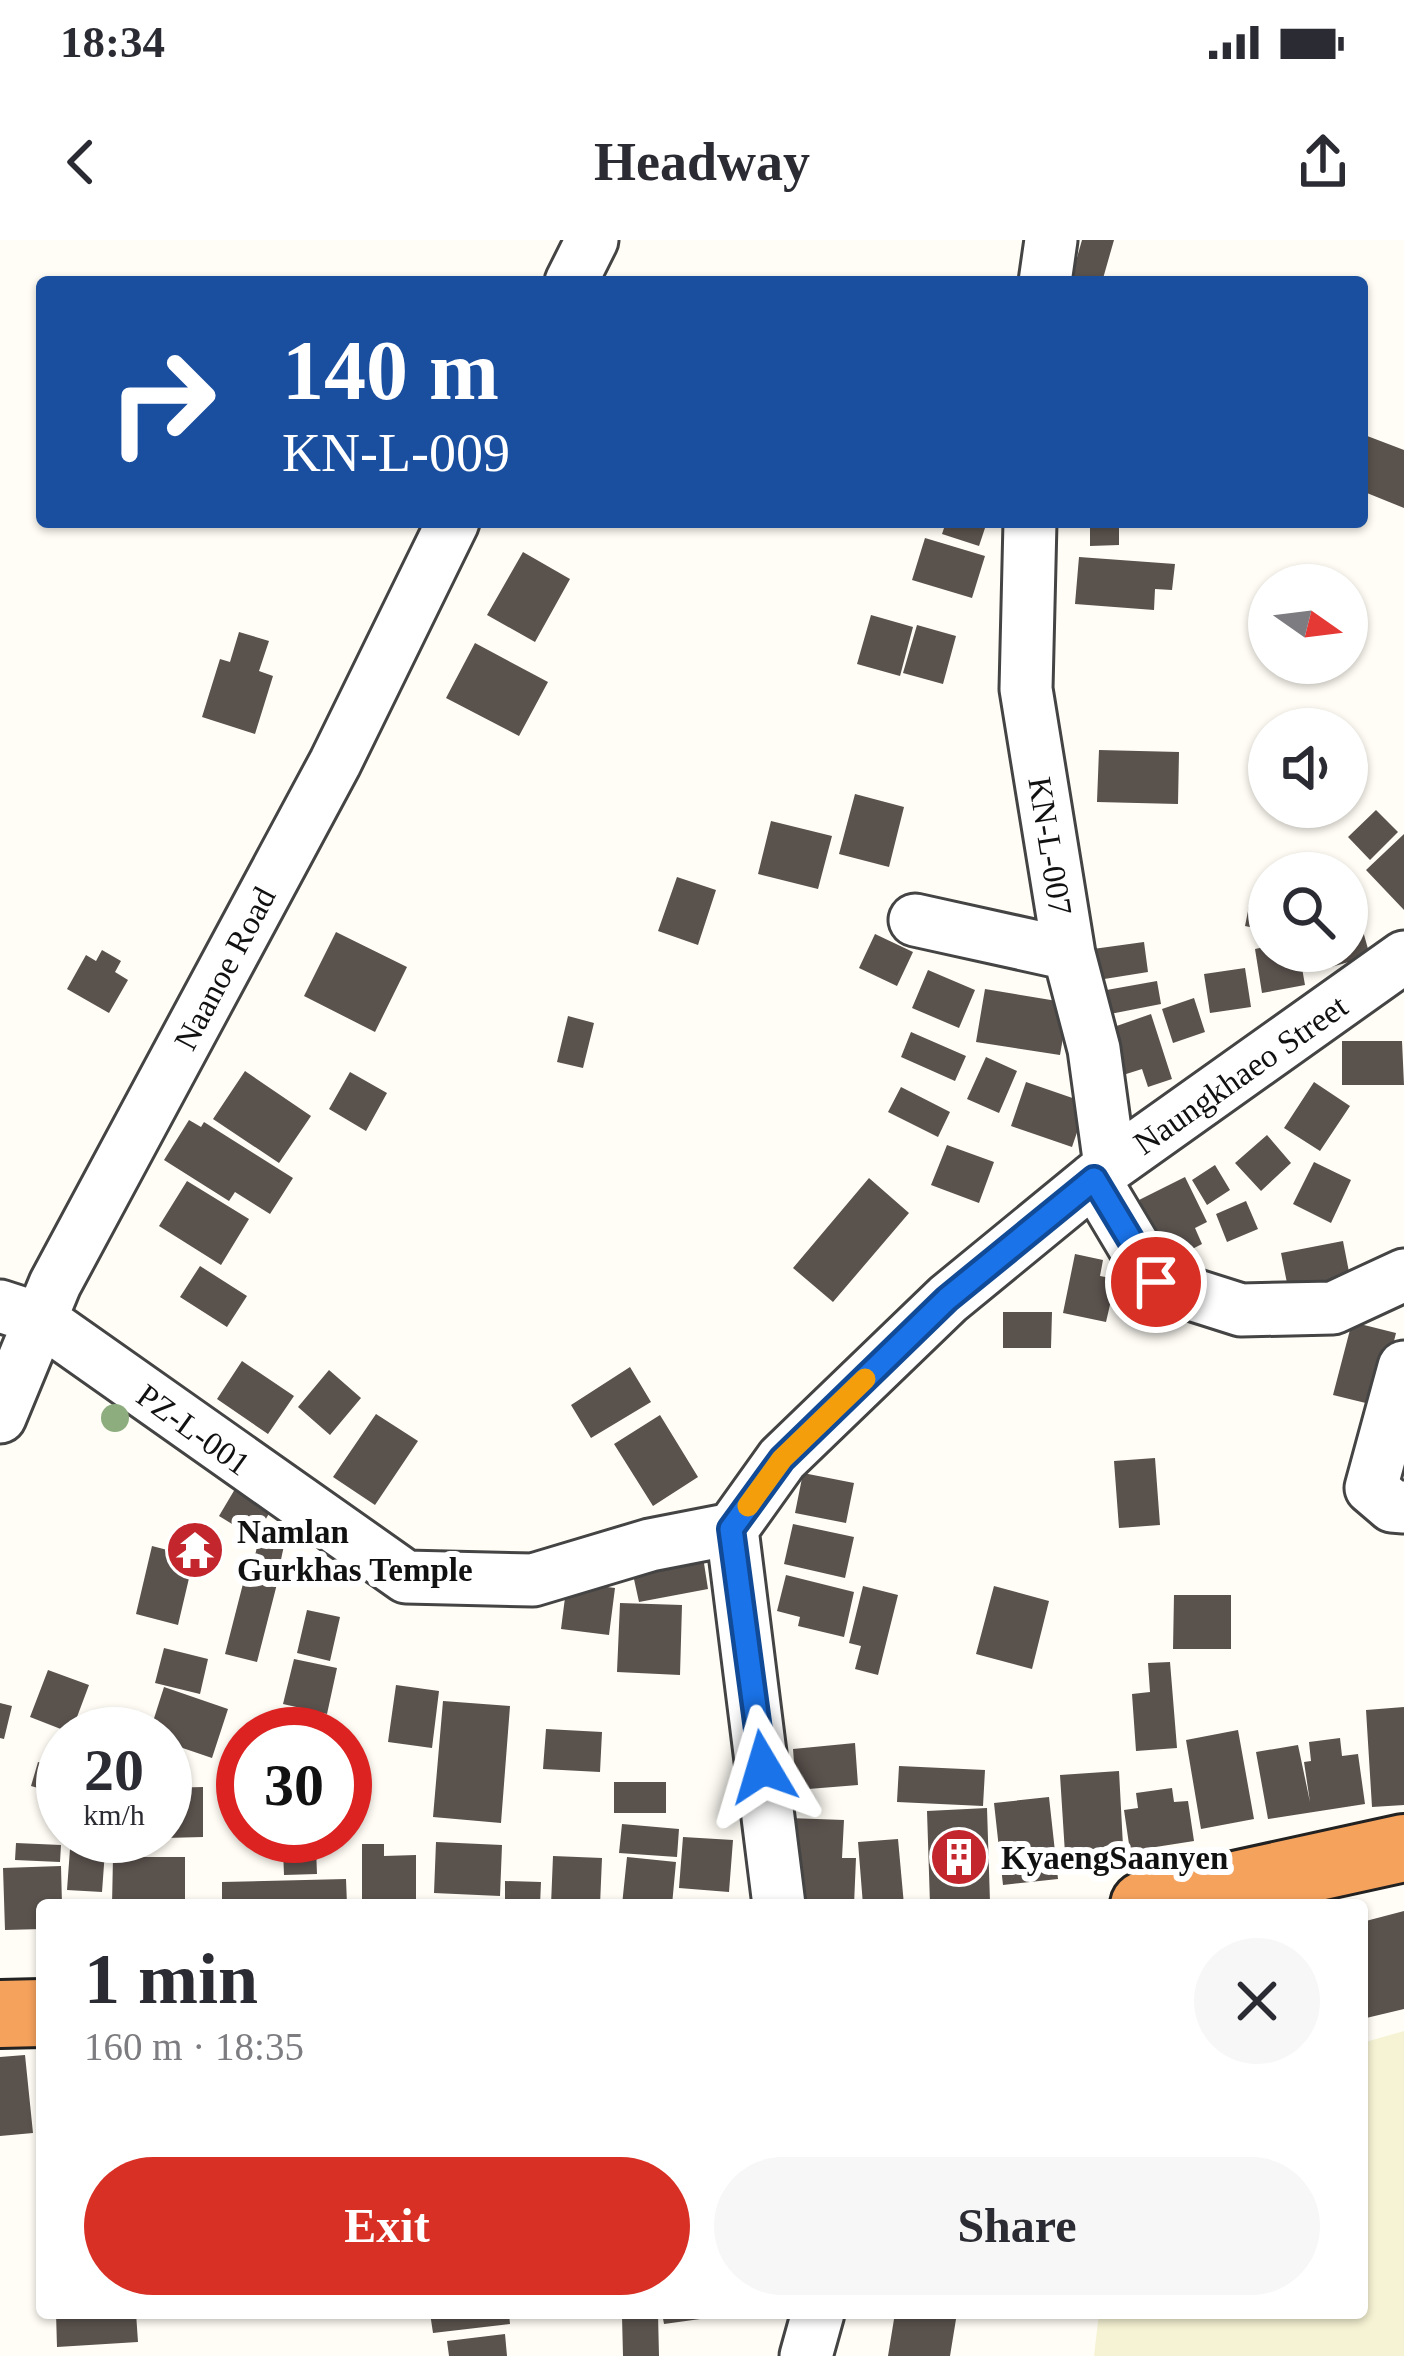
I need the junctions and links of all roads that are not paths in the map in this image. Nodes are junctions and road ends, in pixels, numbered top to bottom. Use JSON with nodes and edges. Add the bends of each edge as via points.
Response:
{"nodes":[{"id":1,"x":592,"y":240,"type":"edge"},
{"id":2,"x":1051,"y":240,"type":"edge"},
{"id":3,"x":575,"y":276,"type":"edge"},
{"id":4,"x":1046,"y":276,"type":"edge"},
{"id":5,"x":451,"y":528,"type":"edge"},
{"id":6,"x":1030,"y":528,"type":"edge"},
{"id":7,"x":915,"y":920,"type":"dead end"},
{"id":8,"x":1069,"y":954,"type":"junction"},
{"id":9,"x":1404,"y":957,"type":"edge"},
{"id":10,"x":1102,"y":1173,"type":"junction"},
{"id":11,"x":1404,"y":1275,"type":"edge"},
{"id":12,"x":20,"y":1312,"type":"edge"},
{"id":13,"x":1404,"y":1366,"type":"edge"},
{"id":14,"x":0,"y":1417,"type":"edge"},
{"id":15,"x":1404,"y":1507,"type":"edge"},
{"id":16,"x":731,"y":1529,"type":"junction"},
{"id":17,"x":1404,"y":1849,"type":"edge"},
{"id":18,"x":778,"y":1899,"type":"edge"},
{"id":19,"x":1172,"y":1899,"type":"edge"},
{"id":20,"x":36,"y":2012,"type":"edge"},
{"id":21,"x":0,"y":2014,"type":"edge"},
{"id":22,"x":816,"y":2319,"type":"edge"},
{"id":23,"x":806,"y":2356,"type":"edge"}],
"edges":[{"from":1,"to":3,"type":"street"},
{"from":2,"to":4,"type":"street"},
{"from":5,"to":12,"type":"street","name":"Naanoe Road","via":[[335,763],[55,1284]]},
{"from":6,"to":8,"type":"street","name":"KN-L-007","via":[[1026,689]]},
{"from":7,"to":8,"type":"street"},
{"from":8,"to":10,"type":"street","name":"KN-L-007","via":[[1094,1049]]},
{"from":9,"to":10,"type":"street","name":"Naungkhaeo Street"},
{"from":10,"to":11,"type":"street","via":[[1156,1282],[1241,1310],[1333,1307]]},
{"from":10,"to":16,"type":"street","name":"Naungkhaeo Street","via":[[931,1315],[782,1459]]},
{"from":12,"to":14,"type":"street","name":"Naanoe Road"},
{"from":12,"to":16,"type":"street","name":"PZ-L-001","via":[[406,1577],[533,1580]]},
{"from":13,"to":15,"type":"street","via":[[1371,1488]]},
{"from":16,"to":18,"type":"street"},
{"from":17,"to":19,"type":"highway"},
{"from":20,"to":21,"type":"highway"},
{"from":22,"to":23,"type":"street"}]}
